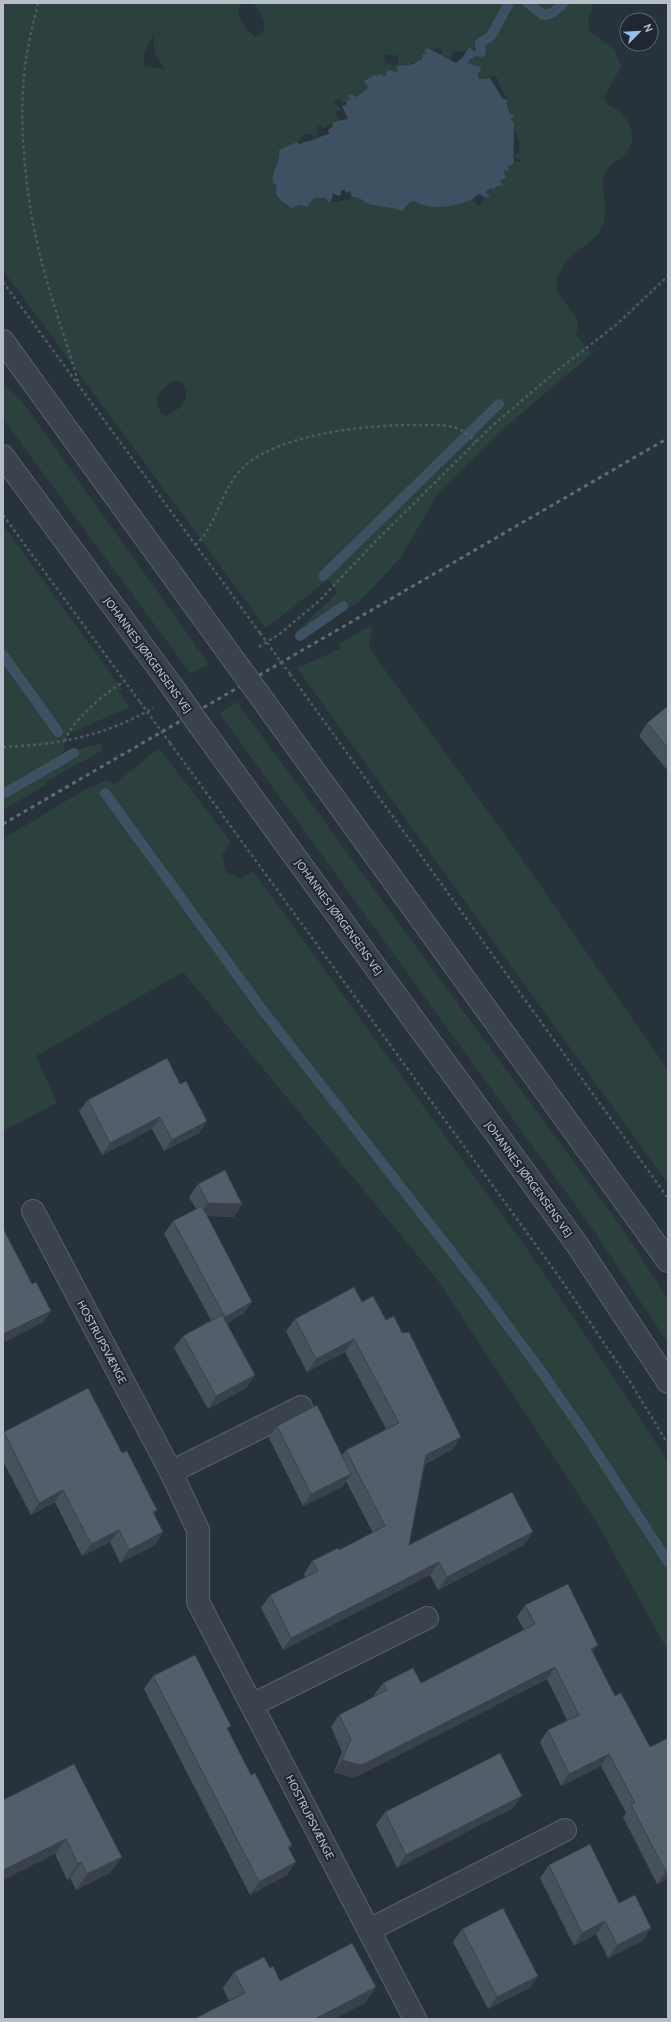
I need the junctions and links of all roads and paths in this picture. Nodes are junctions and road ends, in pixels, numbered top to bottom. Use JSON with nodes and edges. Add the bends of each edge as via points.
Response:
{"nodes":[{"id":1,"x":38,"y":3,"type":"edge"},
{"id":2,"x":668,"y":276,"type":"edge"},
{"id":3,"x":3,"y":282,"type":"edge"},
{"id":4,"x":3,"y":341,"type":"edge"},
{"id":5,"x":3,"y":366,"type":"edge"},
{"id":6,"x":78,"y":384,"type":"junction"},
{"id":7,"x":38,"y":388,"type":"junction"},
{"id":8,"x":476,"y":442,"type":"junction"},
{"id":9,"x":3,"y":456,"type":"edge"},
{"id":10,"x":3,"y":515,"type":"edge"},
{"id":11,"x":195,"y":545,"type":"junction"},
{"id":12,"x":258,"y":648,"type":"dead end"},
{"id":13,"x":125,"y":681,"type":"junction"},
{"id":14,"x":156,"y":706,"type":"dead end"},
{"id":15,"x":64,"y":742,"type":"junction"},
{"id":16,"x":3,"y":747,"type":"edge"},
{"id":17,"x":668,"y":1198,"type":"edge"},
{"id":18,"x":33,"y":1211,"type":"dead end"},
{"id":19,"x":668,"y":1260,"type":"edge"},
{"id":20,"x":668,"y":1382,"type":"edge"},
{"id":21,"x":301,"y":1407,"type":"dead end"},
{"id":22,"x":668,"y":1444,"type":"edge"},
{"id":23,"x":171,"y":1472,"type":"junction"},
{"id":24,"x":427,"y":1618,"type":"dead end"},
{"id":25,"x":252,"y":1705,"type":"junction"},
{"id":26,"x":564,"y":1830,"type":"dead end"},
{"id":27,"x":369,"y":1930,"type":"junction"},
{"id":28,"x":413,"y":2018,"type":"edge"}],
"edges":[{"from":1,"to":6,"type":"path","via":[[26,54],[23,98],[23,129],[31,213],[42,263]]},
{"from":2,"to":8,"type":"path","via":[[616,325],[554,373]]},
{"from":3,"to":6,"type":"path"},
{"from":4,"to":7,"type":"street"},
{"from":5,"to":7,"type":"street"},
{"from":6,"to":11,"type":"path"},
{"from":7,"to":19,"type":"street","bridge":true},
{"from":8,"to":11,"type":"path","via":[[464,431],[456,428],[401,424],[354,428],[281,447],[252,459],[236,474],[203,536]]},
{"from":8,"to":12,"type":"path","via":[[319,601],[281,633]]},
{"from":9,"to":20,"type":"street","name":"JOHANNES JØRGENSENS VEJ","bridge":true,"via":[[576,1243]]},
{"from":10,"to":13,"type":"path"},
{"from":11,"to":17,"type":"path","bridge":true},
{"from":13,"to":15,"type":"path","via":[[99,698],[70,729]]},
{"from":13,"to":22,"type":"path","bridge":true,"via":[[560,1278],[629,1380]]},
{"from":14,"to":15,"type":"path","via":[[128,721]]},
{"from":15,"to":16,"type":"path"},
{"from":18,"to":23,"type":"street","name":"HOSTRUPSVÆNGE"},
{"from":21,"to":23,"type":"street"},
{"from":23,"to":25,"type":"street","name":"HOSTRUPSVÆNGE","via":[[198,1530],[198,1602]]},
{"from":24,"to":25,"type":"street"},
{"from":25,"to":27,"type":"street","name":"HOSTRUPSVÆNGE"},
{"from":26,"to":27,"type":"street"},
{"from":27,"to":28,"type":"street","name":"HOSTRUPSVÆNGE"}]}
